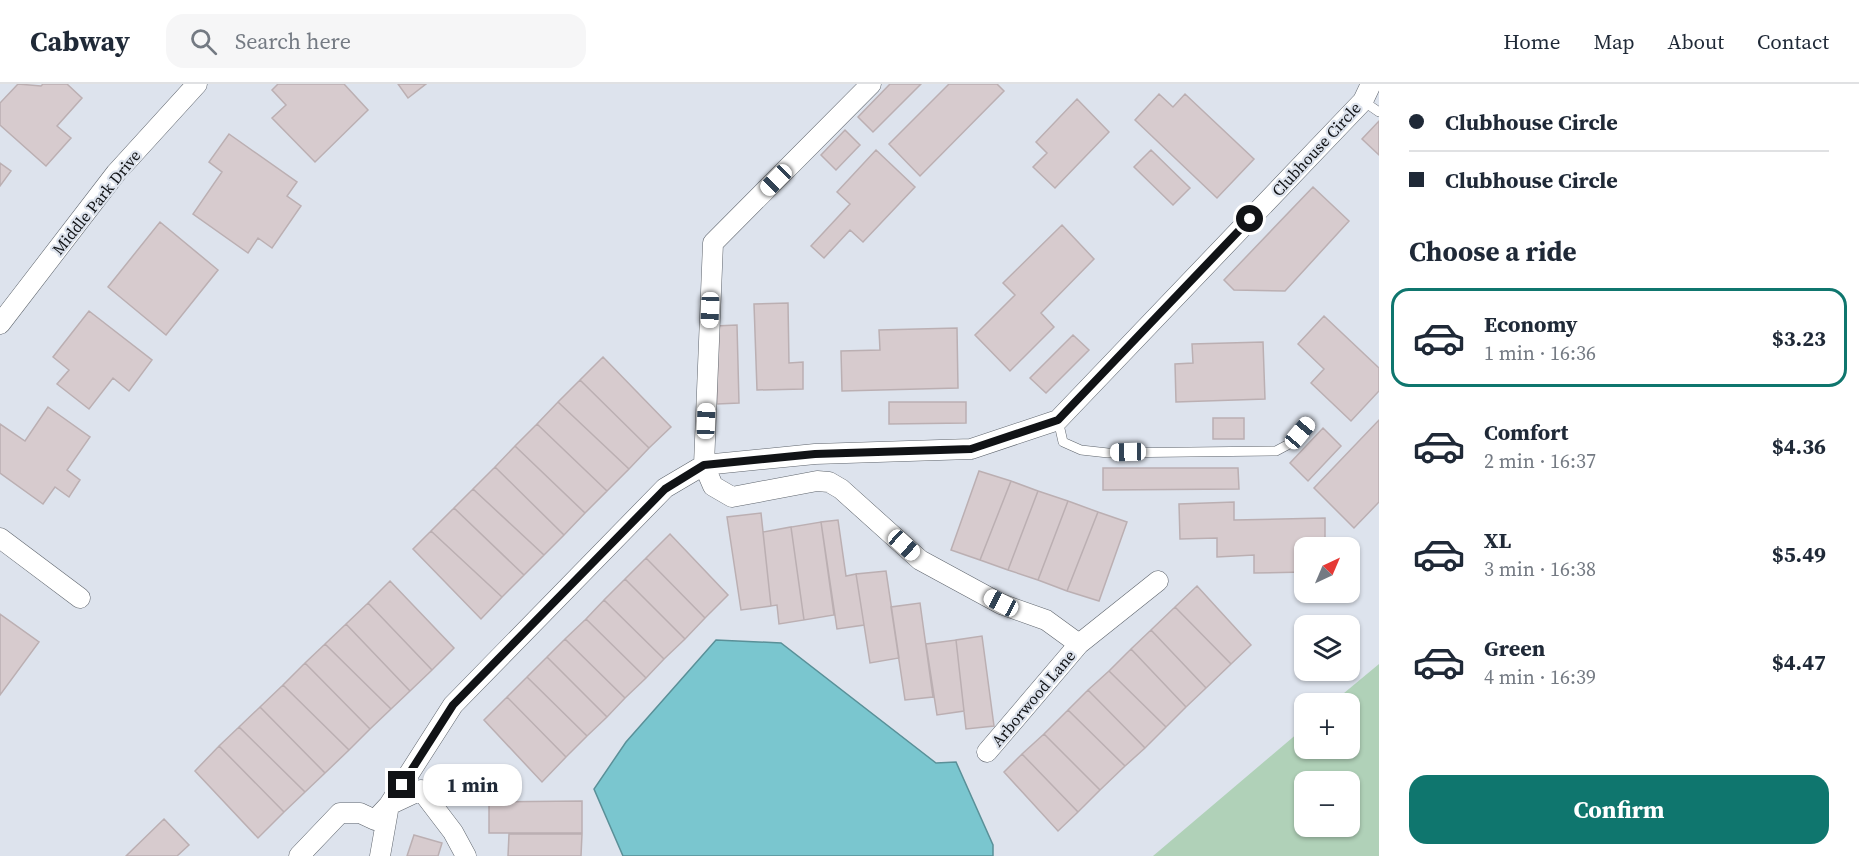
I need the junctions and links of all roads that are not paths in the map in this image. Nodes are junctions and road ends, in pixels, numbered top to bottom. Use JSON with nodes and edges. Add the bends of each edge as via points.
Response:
{"nodes":[{"id":1,"x":197,"y":84,"type":"edge"},
{"id":2,"x":871,"y":84,"type":"edge"},
{"id":3,"x":1371,"y":99,"type":"edge"},
{"id":4,"x":0,"y":324,"type":"edge"},
{"id":5,"x":1058,"y":420,"type":"junction"},
{"id":6,"x":1309,"y":423,"type":"dead end"},
{"id":7,"x":704,"y":465,"type":"junction"},
{"id":8,"x":0,"y":538,"type":"edge"},
{"id":9,"x":1158,"y":581,"type":"dead end"},
{"id":10,"x":80,"y":598,"type":"dead end"},
{"id":11,"x":1078,"y":644,"type":"junction"},
{"id":12,"x":987,"y":752,"type":"dead end"},
{"id":13,"x":390,"y":805,"type":"junction"},
{"id":14,"x":299,"y":856,"type":"edge"},
{"id":15,"x":380,"y":856,"type":"edge"},
{"id":16,"x":466,"y":856,"type":"edge"}],
"edges":[{"from":1,"to":4,"type":"street","name":"Middle Park Drive","via":[[116,173]]},
{"from":2,"to":7,"type":"street","via":[[713,243]]},
{"from":3,"to":5,"type":"street","name":"Clubhouse Circle"},
{"from":5,"to":6,"type":"lane","via":[[1063,442],[1081,450],[1108,453],[1276,451],[1292,444]]},
{"from":5,"to":7,"type":"street","name":"Clubhouse Circle","via":[[971,449],[815,454]]},
{"from":7,"to":11,"type":"street","name":"Arborwood Lane","via":[[713,486],[732,497],[829,482],[920,560],[1001,603],[1046,620]]},
{"from":7,"to":13,"type":"street","name":"Clubhouse Circle","via":[[665,489],[453,705]]},
{"from":8,"to":10,"type":"street"},
{"from":9,"to":11,"type":"street","name":"Arborwood Lane"},
{"from":11,"to":12,"type":"street","name":"Arborwood Lane"},
{"from":13,"to":14,"type":"street","via":[[375,820],[360,813],[340,813]]},
{"from":13,"to":15,"type":"street","name":"Clubhouse Circle"},
{"from":13,"to":16,"type":"street","via":[[421,790]]}]}
